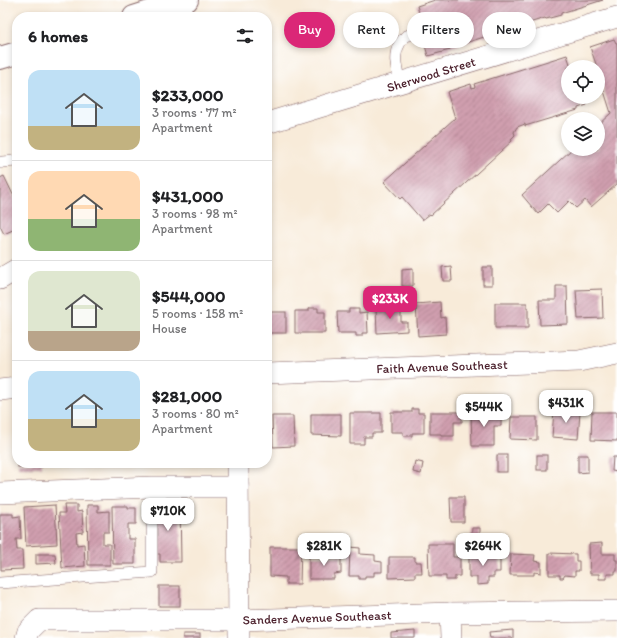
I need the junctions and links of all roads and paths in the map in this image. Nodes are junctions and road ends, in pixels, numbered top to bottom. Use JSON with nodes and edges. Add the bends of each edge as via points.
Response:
{"nodes":[{"id":1,"x":187,"y":0,"type":"edge"},
{"id":2,"x":150,"y":12,"type":"edge"},
{"id":3,"x":617,"y":17,"type":"edge"},
{"id":4,"x":407,"y":35,"type":"edge"},
{"id":5,"x":12,"y":54,"type":"edge"},
{"id":6,"x":0,"y":58,"type":"edge"},
{"id":7,"x":400,"y":83,"type":"junction"},
{"id":8,"x":272,"y":121,"type":"edge"},
{"id":9,"x":12,"y":161,"type":"edge"},
{"id":10,"x":0,"y":163,"type":"edge"},
{"id":11,"x":12,"y":272,"type":"edge"},
{"id":12,"x":0,"y":279,"type":"edge"},
{"id":13,"x":617,"y":353,"type":"edge"},
{"id":14,"x":272,"y":373,"type":"edge"},
{"id":15,"x":12,"y":389,"type":"edge"},
{"id":16,"x":0,"y":390,"type":"edge"},
{"id":17,"x":238,"y":468,"type":"edge"},
{"id":18,"x":152,"y":487,"type":"junction"},
{"id":19,"x":238,"y":487,"type":"junction"},
{"id":20,"x":0,"y":493,"type":"edge"},
{"id":21,"x":0,"y":583,"type":"edge"},
{"id":22,"x":617,"y":611,"type":"edge"},
{"id":23,"x":450,"y":613,"type":"junction"},
{"id":24,"x":239,"y":629,"type":"edge"},
{"id":25,"x":26,"y":638,"type":"edge"},
{"id":26,"x":451,"y":638,"type":"edge"}],
"edges":[{"from":1,"to":2,"type":"highway"},
{"from":3,"to":7,"type":"street","name":"Sherwood Street"},
{"from":4,"to":7,"type":"lane","via":[[395,54]]},
{"from":5,"to":6,"type":"highway"},
{"from":7,"to":8,"type":"street","name":"Sherwood Street"},
{"from":9,"to":10,"type":"lane"},
{"from":11,"to":12,"type":"street"},
{"from":13,"to":14,"type":"street","name":"Faith Avenue Southeast","via":[[579,361]]},
{"from":15,"to":16,"type":"street"},
{"from":17,"to":19,"type":"street"},
{"from":18,"to":19,"type":"street"},
{"from":18,"to":20,"type":"street"},
{"from":18,"to":21,"type":"lane","via":[[152,572]]},
{"from":19,"to":24,"type":"street"},
{"from":22,"to":23,"type":"street","name":"Sanders Avenue Southeast"},
{"from":23,"to":24,"type":"street","name":"Sanders Avenue Southeast"},
{"from":23,"to":26,"type":"street"},
{"from":24,"to":25,"type":"street","name":"Sanders Avenue Southeast","via":[[39,620],[28,631]]}]}
